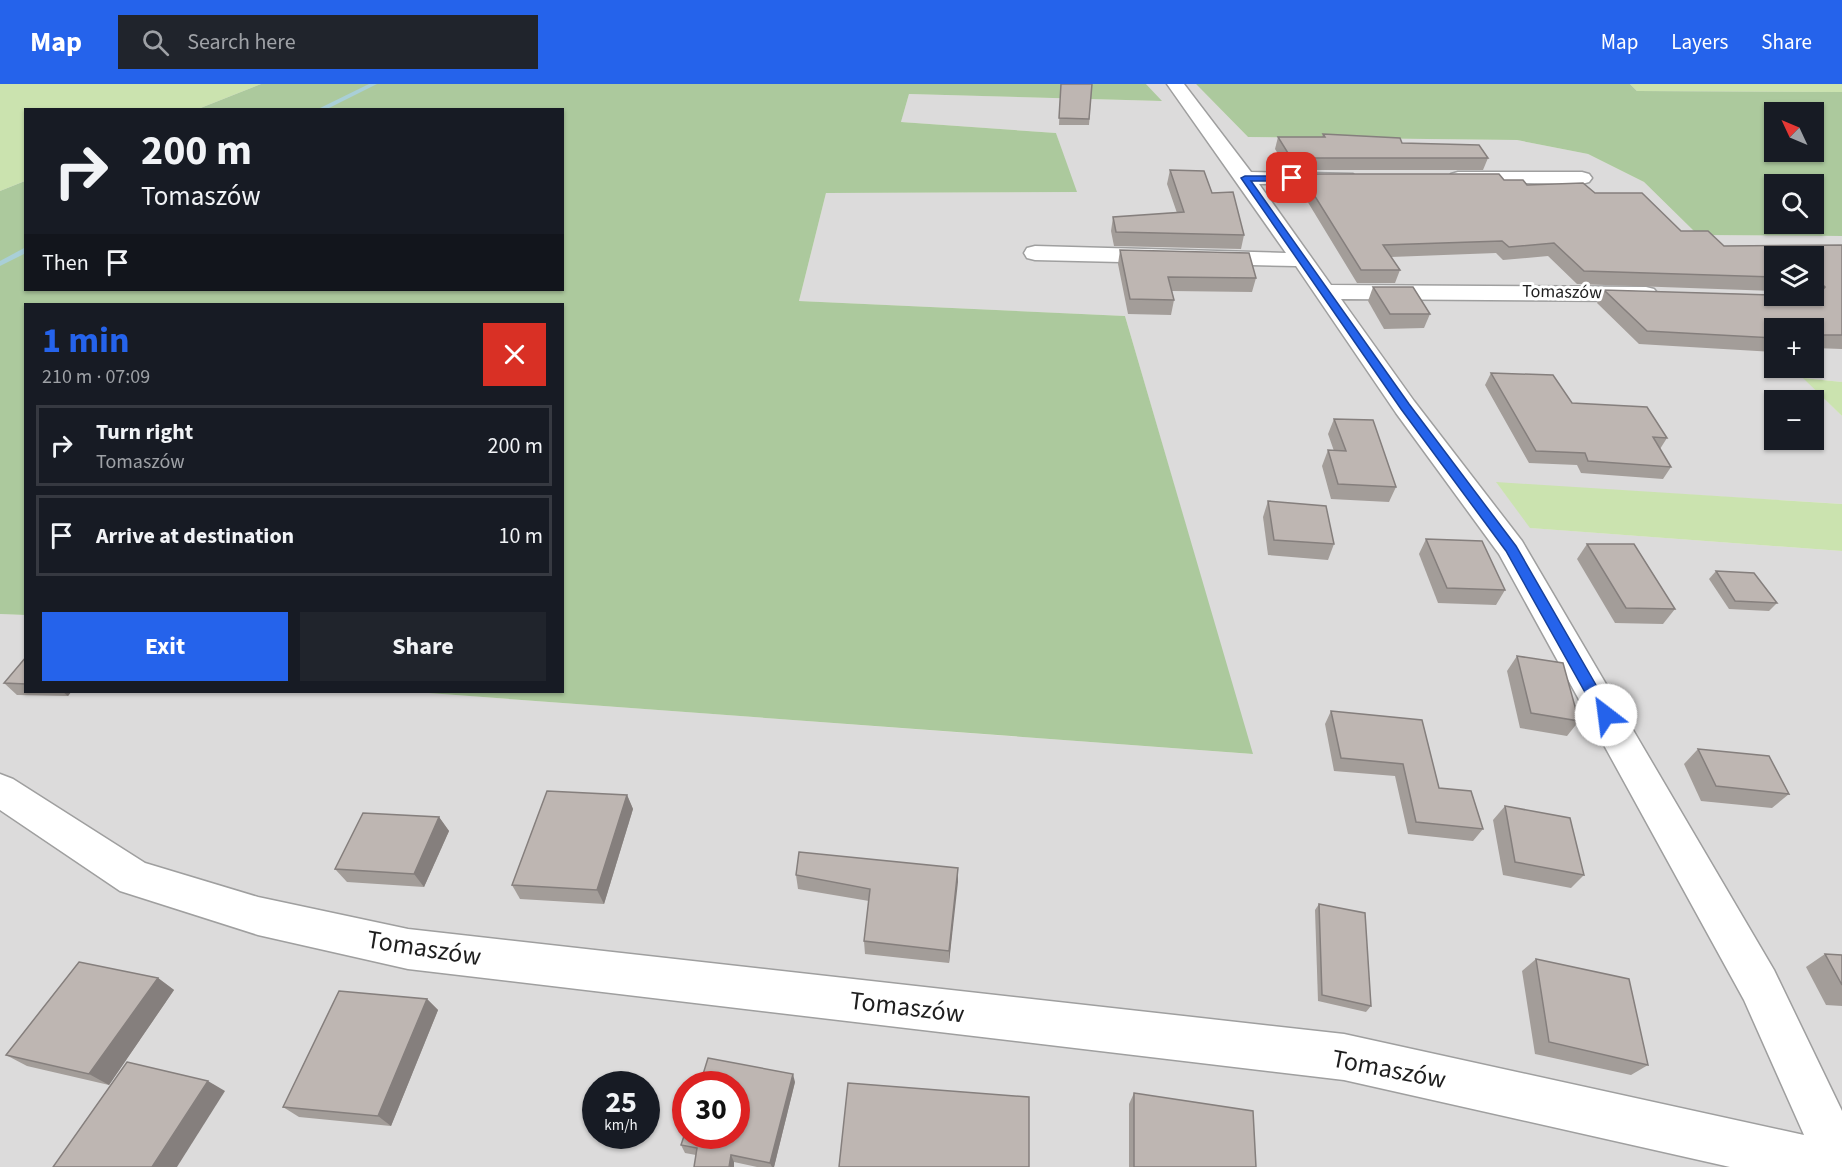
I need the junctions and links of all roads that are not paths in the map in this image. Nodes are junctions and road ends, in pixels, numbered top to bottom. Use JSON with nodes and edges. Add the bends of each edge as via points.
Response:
{"nodes":[{"id":1,"x":1175,"y":84,"type":"edge"},
{"id":2,"x":1245,"y":178,"type":"junction"},
{"id":3,"x":1363,"y":178,"type":"edge"},
{"id":4,"x":1434,"y":178,"type":"edge"},
{"id":5,"x":1582,"y":178,"type":"dead end"},
{"id":6,"x":1035,"y":253,"type":"dead end"},
{"id":7,"x":1302,"y":260,"type":"junction"},
{"id":8,"x":1324,"y":292,"type":"junction"},
{"id":9,"x":1670,"y":295,"type":"edge"},
{"id":10,"x":0,"y":790,"type":"edge"},
{"id":11,"x":1842,"y":1165,"type":"edge"},
{"id":12,"x":1838,"y":1167,"type":"edge"}],
"edges":[{"from":1,"to":2,"type":"street"},
{"from":2,"to":3,"type":"street"},
{"from":2,"to":7,"type":"street"},
{"from":4,"to":5,"type":"street"},
{"from":6,"to":7,"type":"street"},
{"from":7,"to":8,"type":"street"},
{"from":8,"to":9,"type":"street","name":"Tomaszów"},
{"from":8,"to":11,"type":"street","via":[[1511,549],[1759,985]]},
{"from":10,"to":12,"type":"street","name":"Tomaszów","via":[[134,878],[258,916],[408,949],[1344,1057]]}]}
